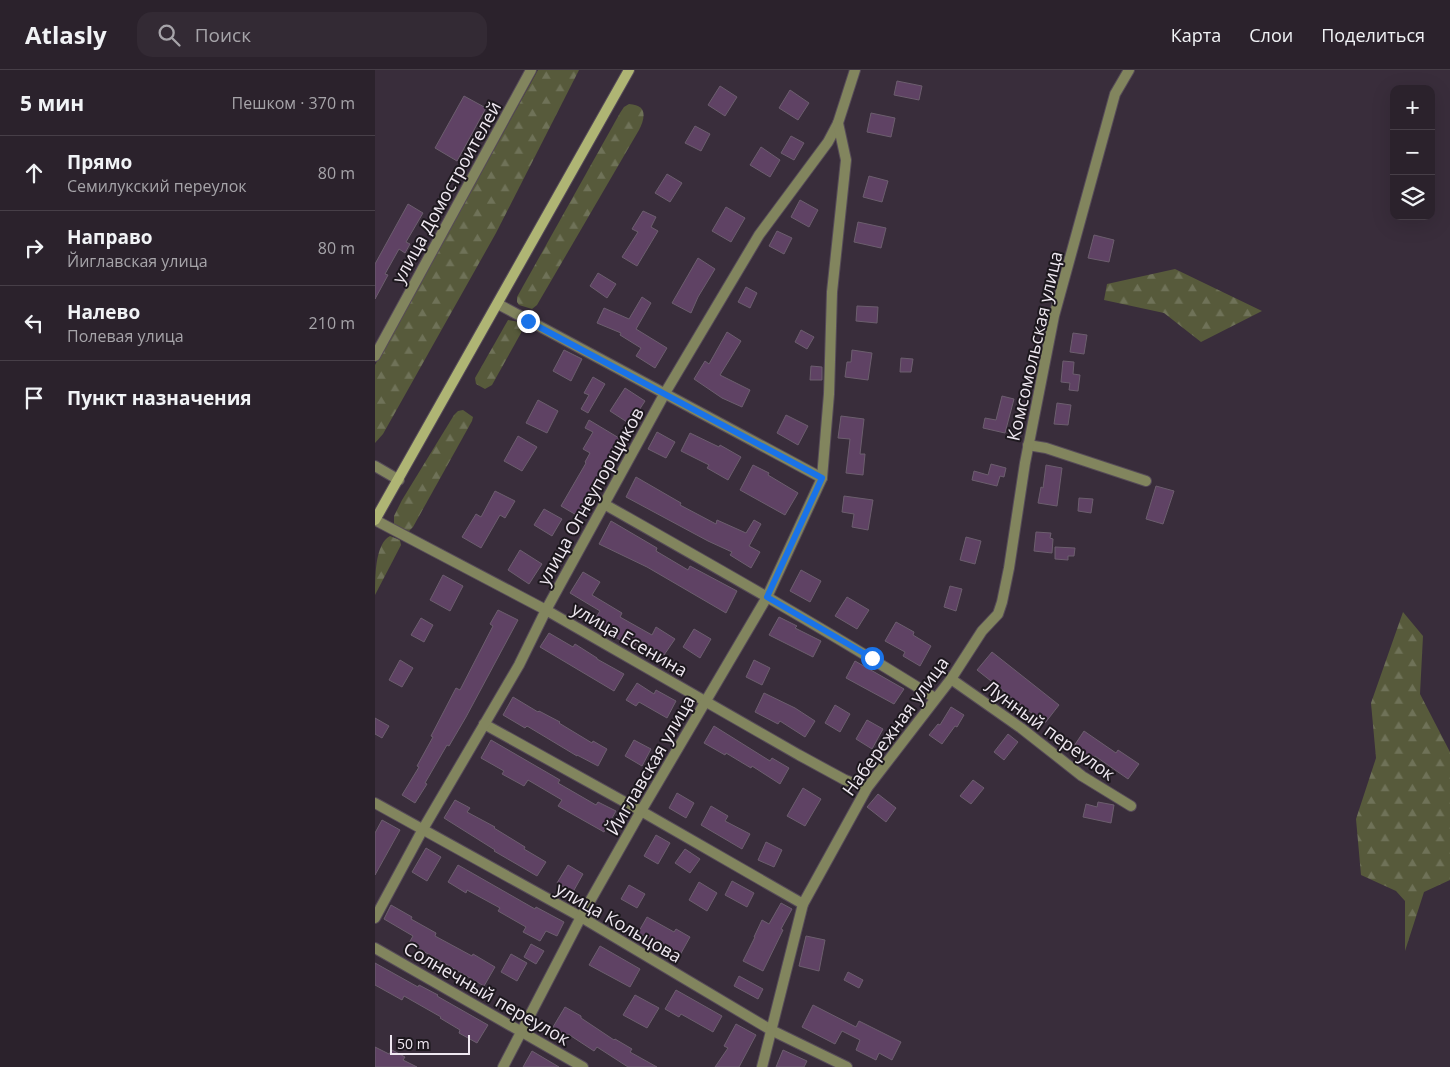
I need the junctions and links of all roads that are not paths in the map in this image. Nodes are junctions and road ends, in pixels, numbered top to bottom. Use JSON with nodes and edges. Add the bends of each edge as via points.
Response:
{"nodes":[{"id":1,"x":531,"y":70,"type":"edge"},
{"id":2,"x":855,"y":70,"type":"edge"},
{"id":3,"x":1129,"y":70,"type":"edge"},
{"id":4,"x":626,"y":71,"type":"edge"},
{"id":5,"x":838,"y":123,"type":"junction"},
{"id":6,"x":498,"y":304,"type":"junction"},
{"id":7,"x":375,"y":356,"type":"edge"},
{"id":8,"x":665,"y":393,"type":"junction"},
{"id":9,"x":1028,"y":445,"type":"junction"},
{"id":10,"x":375,"y":466,"type":"edge"},
{"id":11,"x":822,"y":478,"type":"junction"},
{"id":12,"x":399,"y":480,"type":"junction"},
{"id":13,"x":1146,"y":481,"type":"dead end"},
{"id":14,"x":604,"y":504,"type":"junction"},
{"id":15,"x":375,"y":520,"type":"edge"},
{"id":16,"x":767,"y":597,"type":"junction"},
{"id":17,"x":546,"y":610,"type":"junction"},
{"id":18,"x":982,"y":631,"type":"joint"},
{"id":19,"x":951,"y":679,"type":"junction"},
{"id":20,"x":935,"y":698,"type":"junction"},
{"id":21,"x":706,"y":701,"type":"junction"},
{"id":22,"x":484,"y":724,"type":"junction"},
{"id":23,"x":867,"y":788,"type":"junction"},
{"id":24,"x":375,"y":803,"type":"edge"},
{"id":25,"x":1131,"y":806,"type":"dead end"},
{"id":26,"x":641,"y":811,"type":"junction"},
{"id":27,"x":423,"y":829,"type":"junction"},
{"id":28,"x":803,"y":904,"type":"junction"},
{"id":29,"x":581,"y":917,"type":"junction"},
{"id":30,"x":375,"y":918,"type":"edge"},
{"id":31,"x":375,"y":948,"type":"edge"},
{"id":32,"x":771,"y":1030,"type":"junction"},
{"id":33,"x":522,"y":1032,"type":"junction"},
{"id":34,"x":503,"y":1067,"type":"edge"},
{"id":35,"x":583,"y":1067,"type":"edge"},
{"id":36,"x":762,"y":1067,"type":"edge"},
{"id":37,"x":847,"y":1067,"type":"edge"}],
"edges":[{"from":1,"to":7,"type":"street","name":"улица Домостроителей"},
{"from":2,"to":5,"type":"street","name":"улица Огнеупорщиков"},
{"from":3,"to":9,"type":"street","name":"Комсомольская улица","via":[[1115,94],[1054,316]]},
{"from":4,"to":6,"type":"main road"},
{"from":5,"to":8,"type":"street","name":"улица Огнеупорщиков","via":[[828,142],[759,235]]},
{"from":5,"to":11,"type":"street","via":[[845,160],[832,292]]},
{"from":6,"to":8,"type":"street"},
{"from":6,"to":12,"type":"main road"},
{"from":8,"to":11,"type":"street"},
{"from":8,"to":14,"type":"street","name":"улица Огнеупорщиков"},
{"from":9,"to":13,"type":"street"},
{"from":9,"to":18,"type":"street","name":"Комсомольская улица","via":[[1002,602],[998,614]]},
{"from":10,"to":12,"type":"street"},
{"from":11,"to":16,"type":"street","name":"Йиглавская улица"},
{"from":12,"to":15,"type":"main road"},
{"from":14,"to":16,"type":"street"},
{"from":14,"to":17,"type":"street","name":"улица Огнеупорщиков"},
{"from":15,"to":17,"type":"street","name":"улица Есенина"},
{"from":16,"to":20,"type":"street"},
{"from":16,"to":21,"type":"street","name":"Йиглавская улица"},
{"from":17,"to":21,"type":"street","name":"улица Есенина"},
{"from":17,"to":22,"type":"street","name":"улица Огнеупорщиков","via":[[519,665]]},
{"from":18,"to":19,"type":"street","name":"Набережная улица"},
{"from":19,"to":20,"type":"street","name":"Набережная улица"},
{"from":19,"to":25,"type":"street","name":"Лунный переулок","via":[[1082,776]]},
{"from":20,"to":23,"type":"street","name":"Набережная улица"},
{"from":21,"to":23,"type":"street","name":"улица Есенина","via":[[806,760]]},
{"from":21,"to":26,"type":"street","name":"Йиглавская улица"},
{"from":22,"to":26,"type":"street"},
{"from":22,"to":27,"type":"street","name":"улица Огнеупорщиков"},
{"from":23,"to":28,"type":"street","name":"Набережная улица"},
{"from":24,"to":27,"type":"street","name":"улица Кольцова"},
{"from":26,"to":28,"type":"street"},
{"from":26,"to":29,"type":"street","name":"Йиглавская улица"},
{"from":27,"to":29,"type":"street","name":"улица Кольцова"},
{"from":27,"to":30,"type":"street","name":"улица Огнеупорщиков"},
{"from":28,"to":32,"type":"street","name":"Набережная улица"},
{"from":29,"to":32,"type":"street","name":"улица Кольцова"},
{"from":29,"to":33,"type":"street","name":"Йиглавская улица"},
{"from":31,"to":33,"type":"street","name":"Солнечный переулок"},
{"from":32,"to":36,"type":"street","name":"Набережная улица"},
{"from":32,"to":37,"type":"street","name":"улица Кольцова"},
{"from":33,"to":34,"type":"street","name":"Йиглавская улица"},
{"from":33,"to":35,"type":"street","name":"Солнечный переулок"}]}
